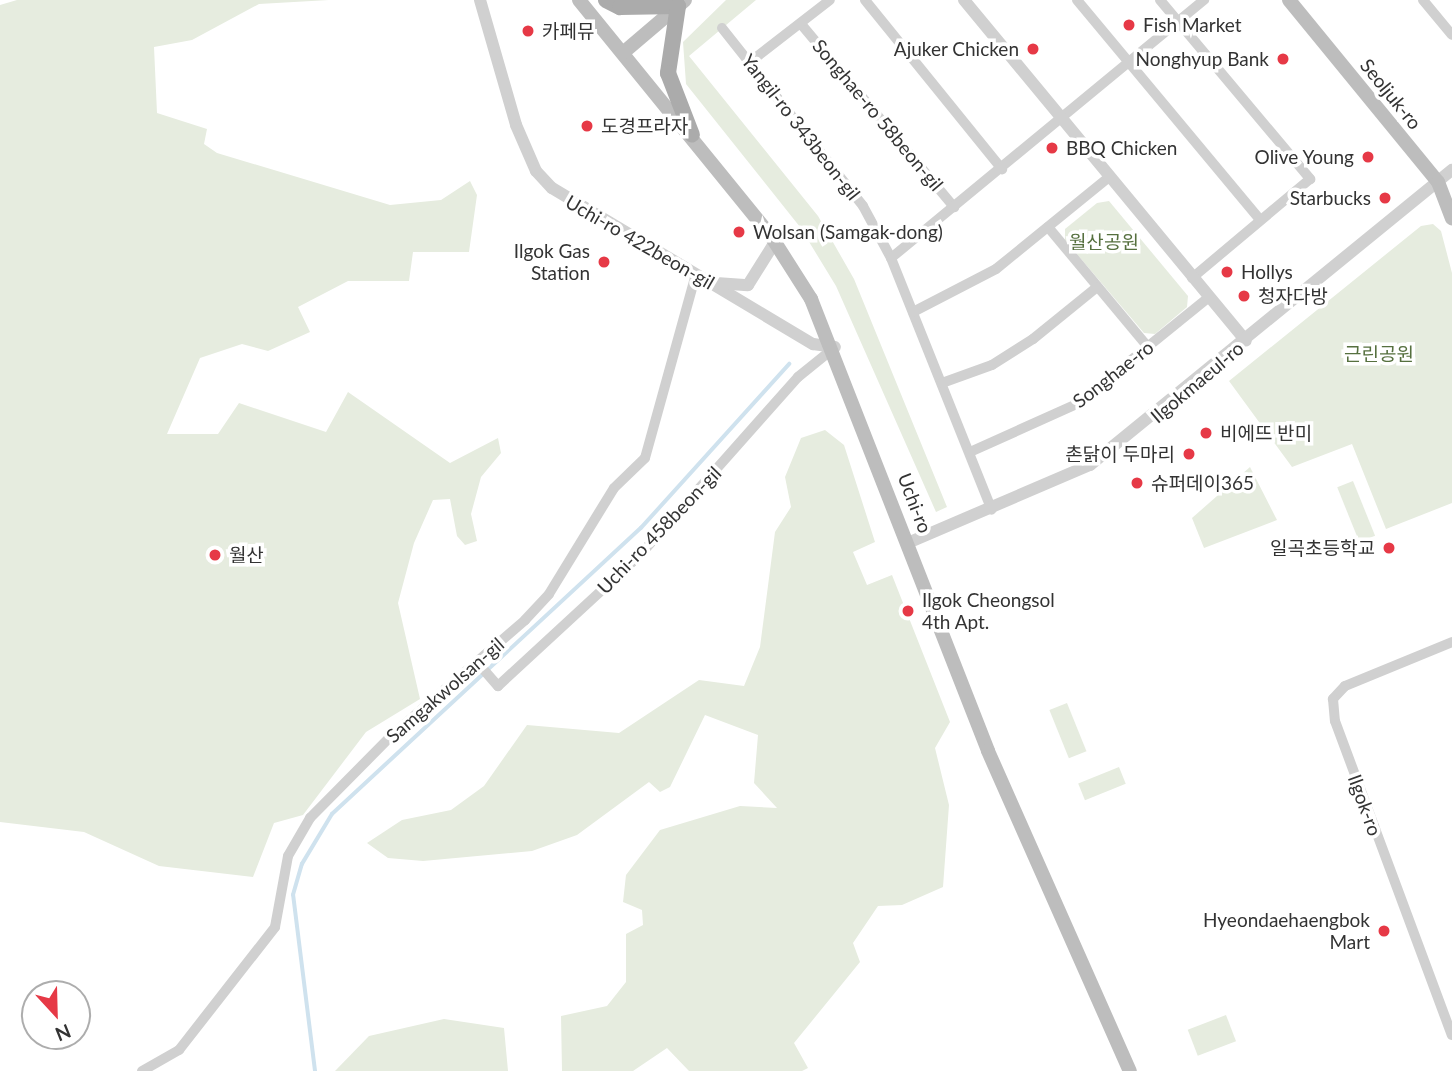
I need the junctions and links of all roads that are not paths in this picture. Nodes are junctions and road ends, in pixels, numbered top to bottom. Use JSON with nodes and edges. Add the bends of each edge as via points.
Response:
{"nodes":[{"id":1,"x":480,"y":0,"type":"edge"},
{"id":2,"x":579,"y":0,"type":"edge"},
{"id":3,"x":606,"y":0,"type":"edge"},
{"id":4,"x":830,"y":0,"type":"edge"},
{"id":5,"x":865,"y":0,"type":"edge"},
{"id":6,"x":964,"y":0,"type":"edge"},
{"id":7,"x":1077,"y":0,"type":"edge"},
{"id":8,"x":1160,"y":0,"type":"edge"},
{"id":9,"x":1204,"y":0,"type":"edge"},
{"id":10,"x":1289,"y":0,"type":"edge"},
{"id":11,"x":1423,"y":0,"type":"edge"},
{"id":12,"x":682,"y":3,"type":"edge"},
{"id":13,"x":1178,"y":22,"type":"junction"},
{"id":14,"x":801,"y":24,"type":"junction"},
{"id":15,"x":722,"y":28,"type":"dead end"},
{"id":16,"x":1452,"y":35,"type":"edge"},
{"id":17,"x":624,"y":52,"type":"junction"},
{"id":18,"x":750,"y":62,"type":"junction"},
{"id":19,"x":1129,"y":64,"type":"junction"},
{"id":20,"x":1061,"y":121,"type":"junction"},
{"id":21,"x":692,"y":135,"type":"junction"},
{"id":22,"x":1002,"y":169,"type":"junction"},
{"id":23,"x":1452,"y":170,"type":"edge"},
{"id":24,"x":1108,"y":178,"type":"junction"},
{"id":25,"x":1437,"y":182,"type":"junction"},
{"id":26,"x":954,"y":207,"type":"junction"},
{"id":27,"x":1452,"y":218,"type":"edge"},
{"id":28,"x":1260,"y":220,"type":"junction"},
{"id":29,"x":1048,"y":227,"type":"junction"},
{"id":30,"x":775,"y":242,"type":"junction"},
{"id":31,"x":891,"y":258,"type":"junction"},
{"id":32,"x":701,"y":277,"type":"junction"},
{"id":33,"x":1192,"y":278,"type":"junction"},
{"id":34,"x":1097,"y":287,"type":"junction"},
{"id":35,"x":1208,"y":299,"type":"junction"},
{"id":36,"x":913,"y":312,"type":"junction"},
{"id":37,"x":1246,"y":341,"type":"junction"},
{"id":38,"x":835,"y":347,"type":"junction"},
{"id":39,"x":1148,"y":347,"type":"junction"},
{"id":40,"x":942,"y":383,"type":"junction"},
{"id":41,"x":970,"y":452,"type":"junction"},
{"id":42,"x":992,"y":510,"type":"junction"},
{"id":43,"x":910,"y":542,"type":"junction"},
{"id":44,"x":1452,"y":642,"type":"edge"},
{"id":45,"x":477,"y":662,"type":"junction"},
{"id":46,"x":1452,"y":1035,"type":"edge"},
{"id":47,"x":142,"y":1071,"type":"edge"},
{"id":48,"x":1130,"y":1071,"type":"edge"}],
"edges":[{"from":1,"to":32,"type":"street","name":"Uchi-ro 422beon-gil","via":[[536,170],[573,206]]},
{"from":2,"to":17,"type":"main road","name":"Uchi-ro"},
{"from":3,"to":12,"type":"main road","via":[[620,7]]},
{"from":4,"to":14,"type":"street","name":"Songhae-ro 58beon-gil"},
{"from":5,"to":22,"type":"street"},
{"from":6,"to":20,"type":"street"},
{"from":7,"to":19,"type":"street"},
{"from":8,"to":13,"type":"street"},
{"from":9,"to":13,"type":"street"},
{"from":10,"to":25,"type":"main road","name":"Seoljuk-ro"},
{"from":11,"to":16,"type":"street"},
{"from":12,"to":17,"type":"main road"},
{"from":12,"to":21,"type":"main road","via":[[668,73]]},
{"from":13,"to":19,"type":"street"},
{"from":13,"to":28,"type":"street","via":[[1310,179]]},
{"from":14,"to":18,"type":"street","name":"Songhae-ro 58beon-gil"},
{"from":14,"to":26,"type":"street","name":"Songhae-ro 58beon-gil"},
{"from":15,"to":18,"type":"street","name":"Yangil-ro 343beon-gil"},
{"from":17,"to":21,"type":"main road","name":"Uchi-ro"},
{"from":18,"to":31,"type":"street","name":"Yangil-ro 343beon-gil","via":[[840,173]]},
{"from":19,"to":20,"type":"street"},
{"from":19,"to":28,"type":"street"},
{"from":20,"to":22,"type":"street"},
{"from":20,"to":24,"type":"street"},
{"from":21,"to":30,"type":"main road","name":"Uchi-ro"},
{"from":22,"to":26,"type":"street"},
{"from":23,"to":25,"type":"street","name":"Ilgokmaeul-ro"},
{"from":24,"to":29,"type":"street"},
{"from":24,"to":33,"type":"street"},
{"from":25,"to":27,"type":"main road","name":"Seoljuk-ro"},
{"from":25,"to":37,"type":"street","name":"Ilgokmaeul-ro"},
{"from":26,"to":31,"type":"street"},
{"from":28,"to":33,"type":"street"},
{"from":29,"to":34,"type":"street"},
{"from":29,"to":36,"type":"street","via":[[974,284]]},
{"from":30,"to":32,"type":"street","via":[[748,285]]},
{"from":30,"to":38,"type":"main road","name":"Uchi-ro"},
{"from":31,"to":36,"type":"street","name":"Yangil-ro 343beon-gil"},
{"from":32,"to":38,"type":"street","name":"Uchi-ro 422beon-gil","via":[[813,344]]},
{"from":32,"to":45,"type":"street","name":"Samgakwolsan-gil","via":[[645,458],[602,505],[549,594]]},
{"from":33,"to":35,"type":"street"},
{"from":34,"to":39,"type":"street"},
{"from":34,"to":40,"type":"street","via":[[1033,339],[992,365]]},
{"from":35,"to":37,"type":"street"},
{"from":35,"to":39,"type":"street","name":"Songhae-ro"},
{"from":36,"to":40,"type":"street","name":"Yangil-ro 343beon-gil"},
{"from":37,"to":42,"type":"street","name":"Ilgokmaeul-ro","via":[[1090,465]]},
{"from":38,"to":43,"type":"main road","name":"Uchi-ro"},
{"from":38,"to":45,"type":"street","name":"Uchi-ro 458beon-gil","via":[[798,377],[640,555],[498,686]]},
{"from":39,"to":41,"type":"street","name":"Songhae-ro","via":[[1077,404]]},
{"from":40,"to":41,"type":"street","name":"Yangil-ro 343beon-gil"},
{"from":41,"to":42,"type":"street","name":"Yangil-ro 343beon-gil"},
{"from":42,"to":43,"type":"street","name":"Ilgokmaeul-ro"},
{"from":43,"to":48,"type":"main road","name":"Uchi-ro","via":[[988,751]]},
{"from":44,"to":46,"type":"street","name":"Ilgok-ro","via":[[1345,686],[1333,699],[1344,746]]},
{"from":45,"to":47,"type":"street","name":"Samgakwolsan-gil","via":[[310,818],[288,856],[275,927],[179,1049]]}]}
